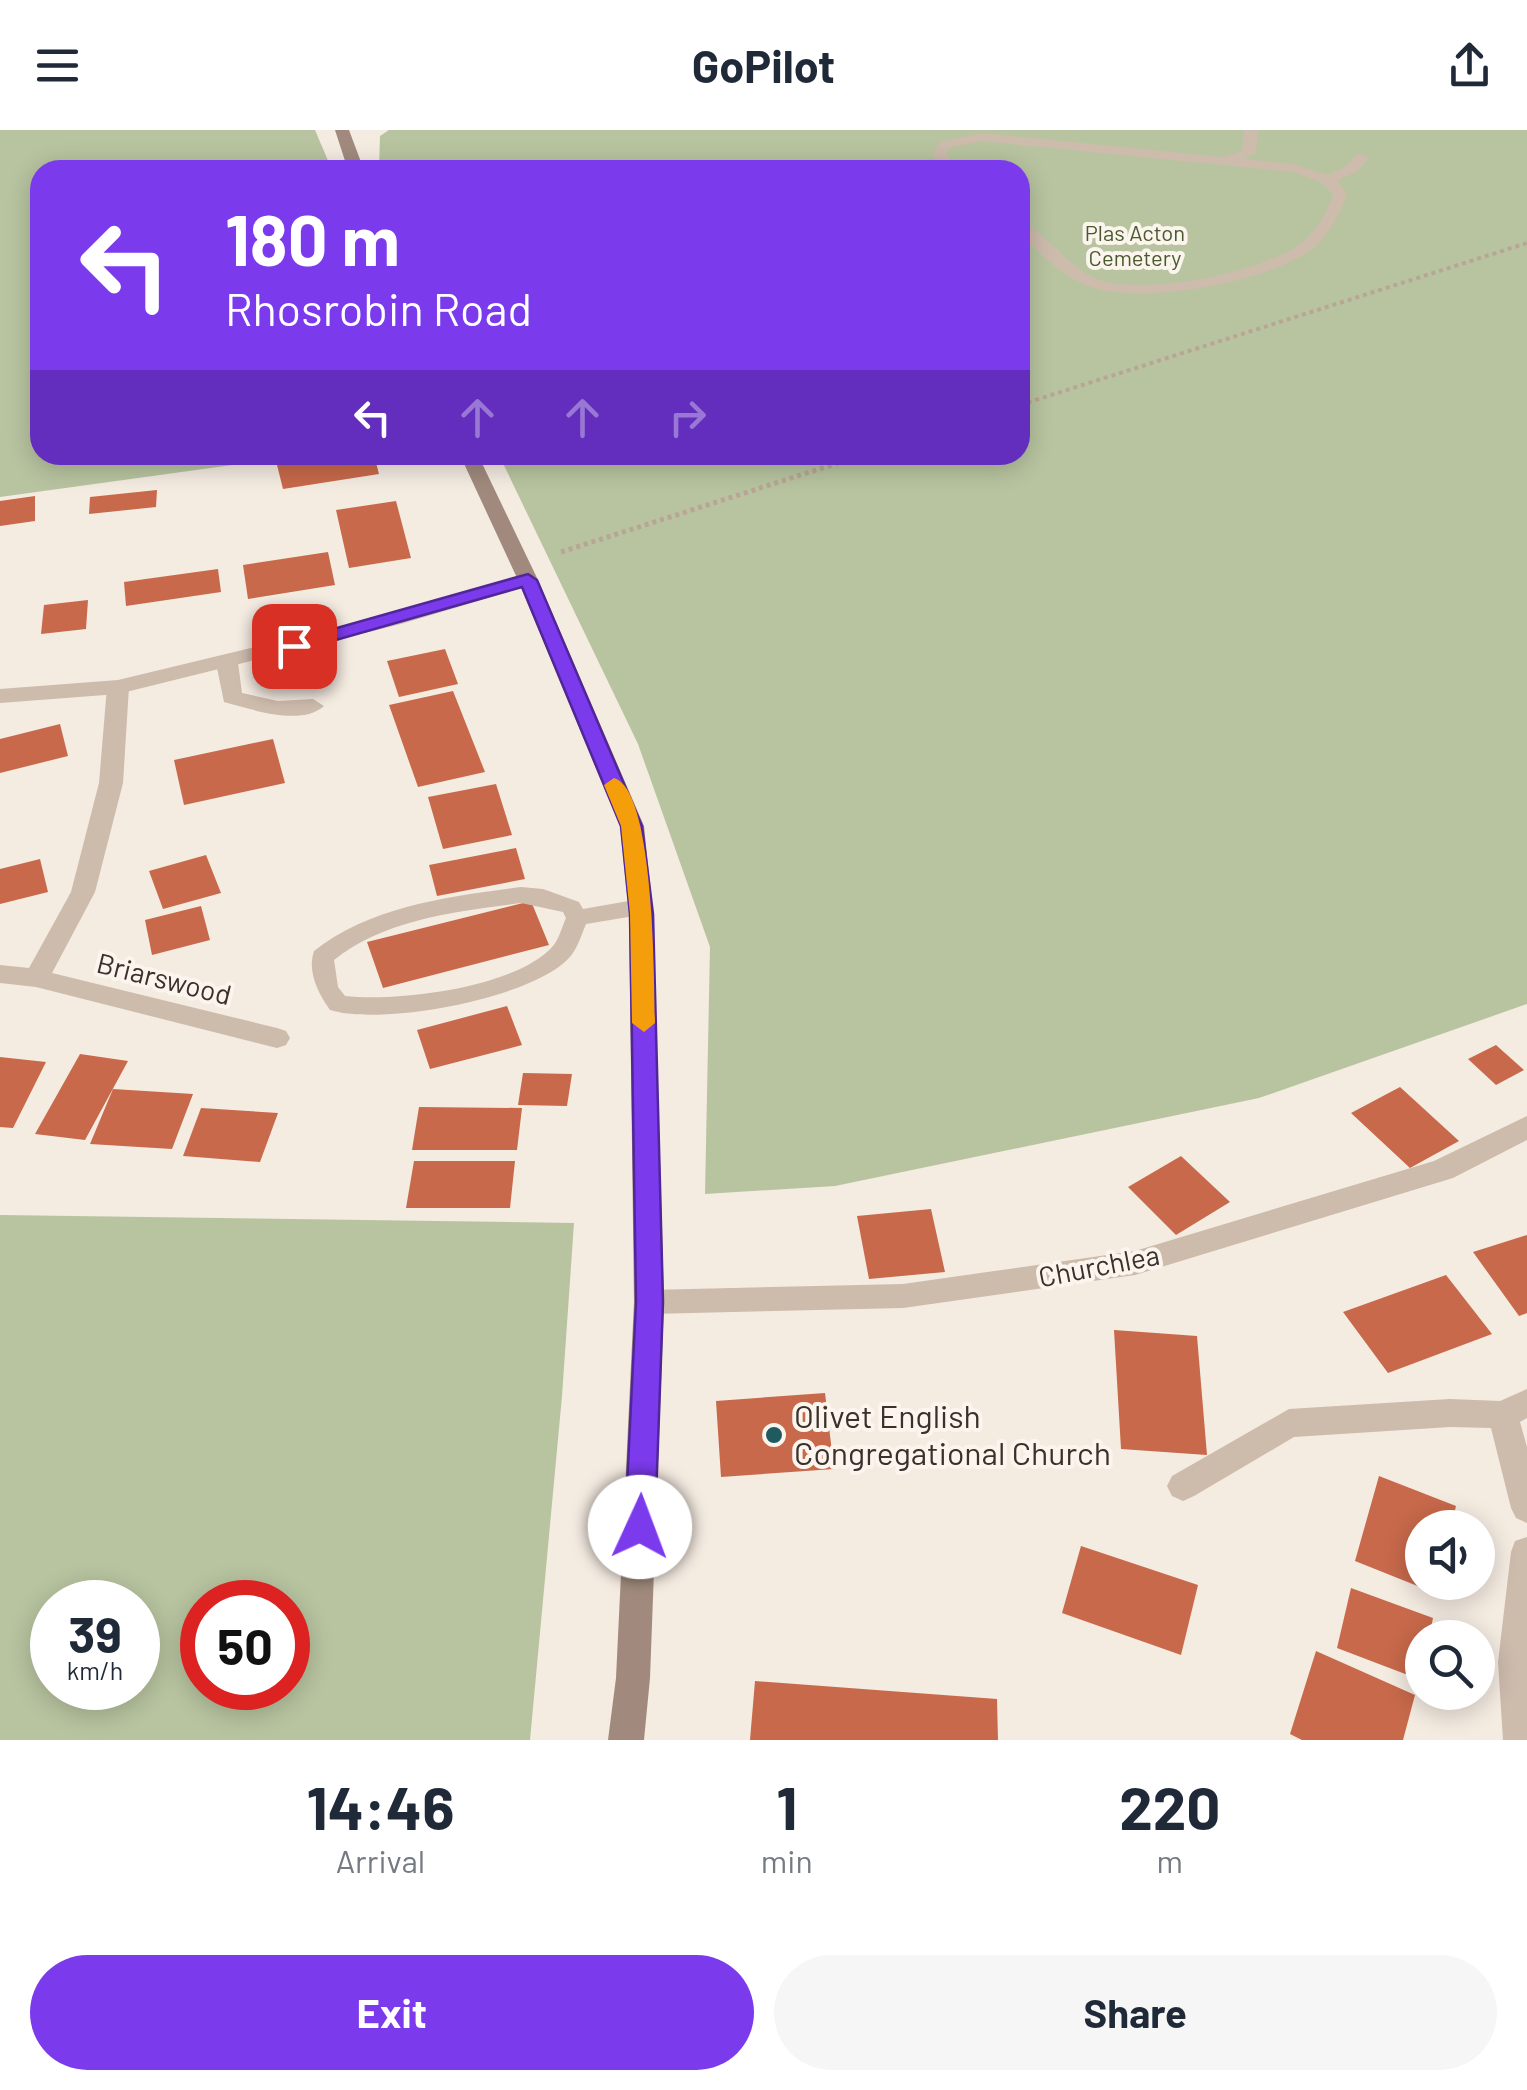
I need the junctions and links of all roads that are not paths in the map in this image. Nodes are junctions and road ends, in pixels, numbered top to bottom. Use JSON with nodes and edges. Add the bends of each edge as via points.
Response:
{"nodes":[{"id":1,"x":342,"y":130,"type":"edge"},
{"id":2,"x":1251,"y":130,"type":"edge"},
{"id":3,"x":1363,"y":158,"type":"dead end"},
{"id":4,"x":352,"y":160,"type":"edge"},
{"id":5,"x":945,"y":160,"type":"edge"},
{"id":6,"x":1223,"y":161,"type":"junction"},
{"id":7,"x":1328,"y":180,"type":"junction"},
{"id":8,"x":1030,"y":235,"type":"edge"},
{"id":9,"x":474,"y":465,"type":"edge"},
{"id":10,"x":528,"y":580,"type":"junction"},
{"id":11,"x":227,"y":664,"type":"junction"},
{"id":12,"x":118,"y":688,"type":"junction"},
{"id":13,"x":0,"y":696,"type":"edge"},
{"id":14,"x":313,"y":706,"type":"dead end"},
{"id":15,"x":640,"y":907,"type":"junction"},
{"id":16,"x":576,"y":918,"type":"junction"},
{"id":17,"x":0,"y":974,"type":"edge"},
{"id":18,"x":36,"y":978,"type":"junction"},
{"id":19,"x":278,"y":1038,"type":"dead end"},
{"id":20,"x":1527,"y":1126,"type":"edge"},
{"id":21,"x":649,"y":1302,"type":"junction"},
{"id":22,"x":1515,"y":1409,"type":"edge"},
{"id":23,"x":1184,"y":1486,"type":"dead end"},
{"id":24,"x":1527,"y":1508,"type":"edge"},
{"id":25,"x":1527,"y":1552,"type":"edge"},
{"id":26,"x":626,"y":1740,"type":"edge"},
{"id":27,"x":1521,"y":1740,"type":"edge"}],
"edges":[{"from":1,"to":4,"type":"main road"},
{"from":2,"to":6,"type":"lane","via":[[1248,154]]},
{"from":3,"to":7,"type":"lane"},
{"from":5,"to":6,"type":"lane","via":[[944,145],[982,136]]},
{"from":6,"to":7,"type":"lane","via":[[1293,168]]},
{"from":7,"to":8,"type":"lane","via":[[1340,194],[1337,203],[1302,249],[1170,290],[1101,286],[1077,276]]},
{"from":9,"to":10,"type":"main road"},
{"from":10,"to":11,"type":"street"},
{"from":10,"to":15,"type":"main road","via":[[632,826]]},
{"from":11,"to":12,"type":"street"},
{"from":11,"to":14,"type":"street","via":[[232,697],[278,708]]},
{"from":12,"to":13,"type":"street"},
{"from":12,"to":18,"type":"street","via":[[111,783],[83,892]]},
{"from":15,"to":16,"type":"lane"},
{"from":15,"to":21,"type":"main road"},
{"from":16,"to":16,"type":"lane","via":[[562,950],[539,970],[504,984],[354,1008],[338,1004],[326,988],[322,957],[360,931],[521,895],[571,908]]},
{"from":17,"to":18,"type":"street","name":"Briarswood"},
{"from":18,"to":19,"type":"street","name":"Briarswood"},
{"from":20,"to":21,"type":"street","name":"Churchlea","via":[[1443,1170],[1135,1264],[903,1296]]},
{"from":21,"to":26,"type":"main road"},
{"from":22,"to":23,"type":"street","via":[[1289,1422]]},
{"from":22,"to":24,"type":"street"},
{"from":25,"to":27,"type":"street","via":[[1515,1662]]}]}
